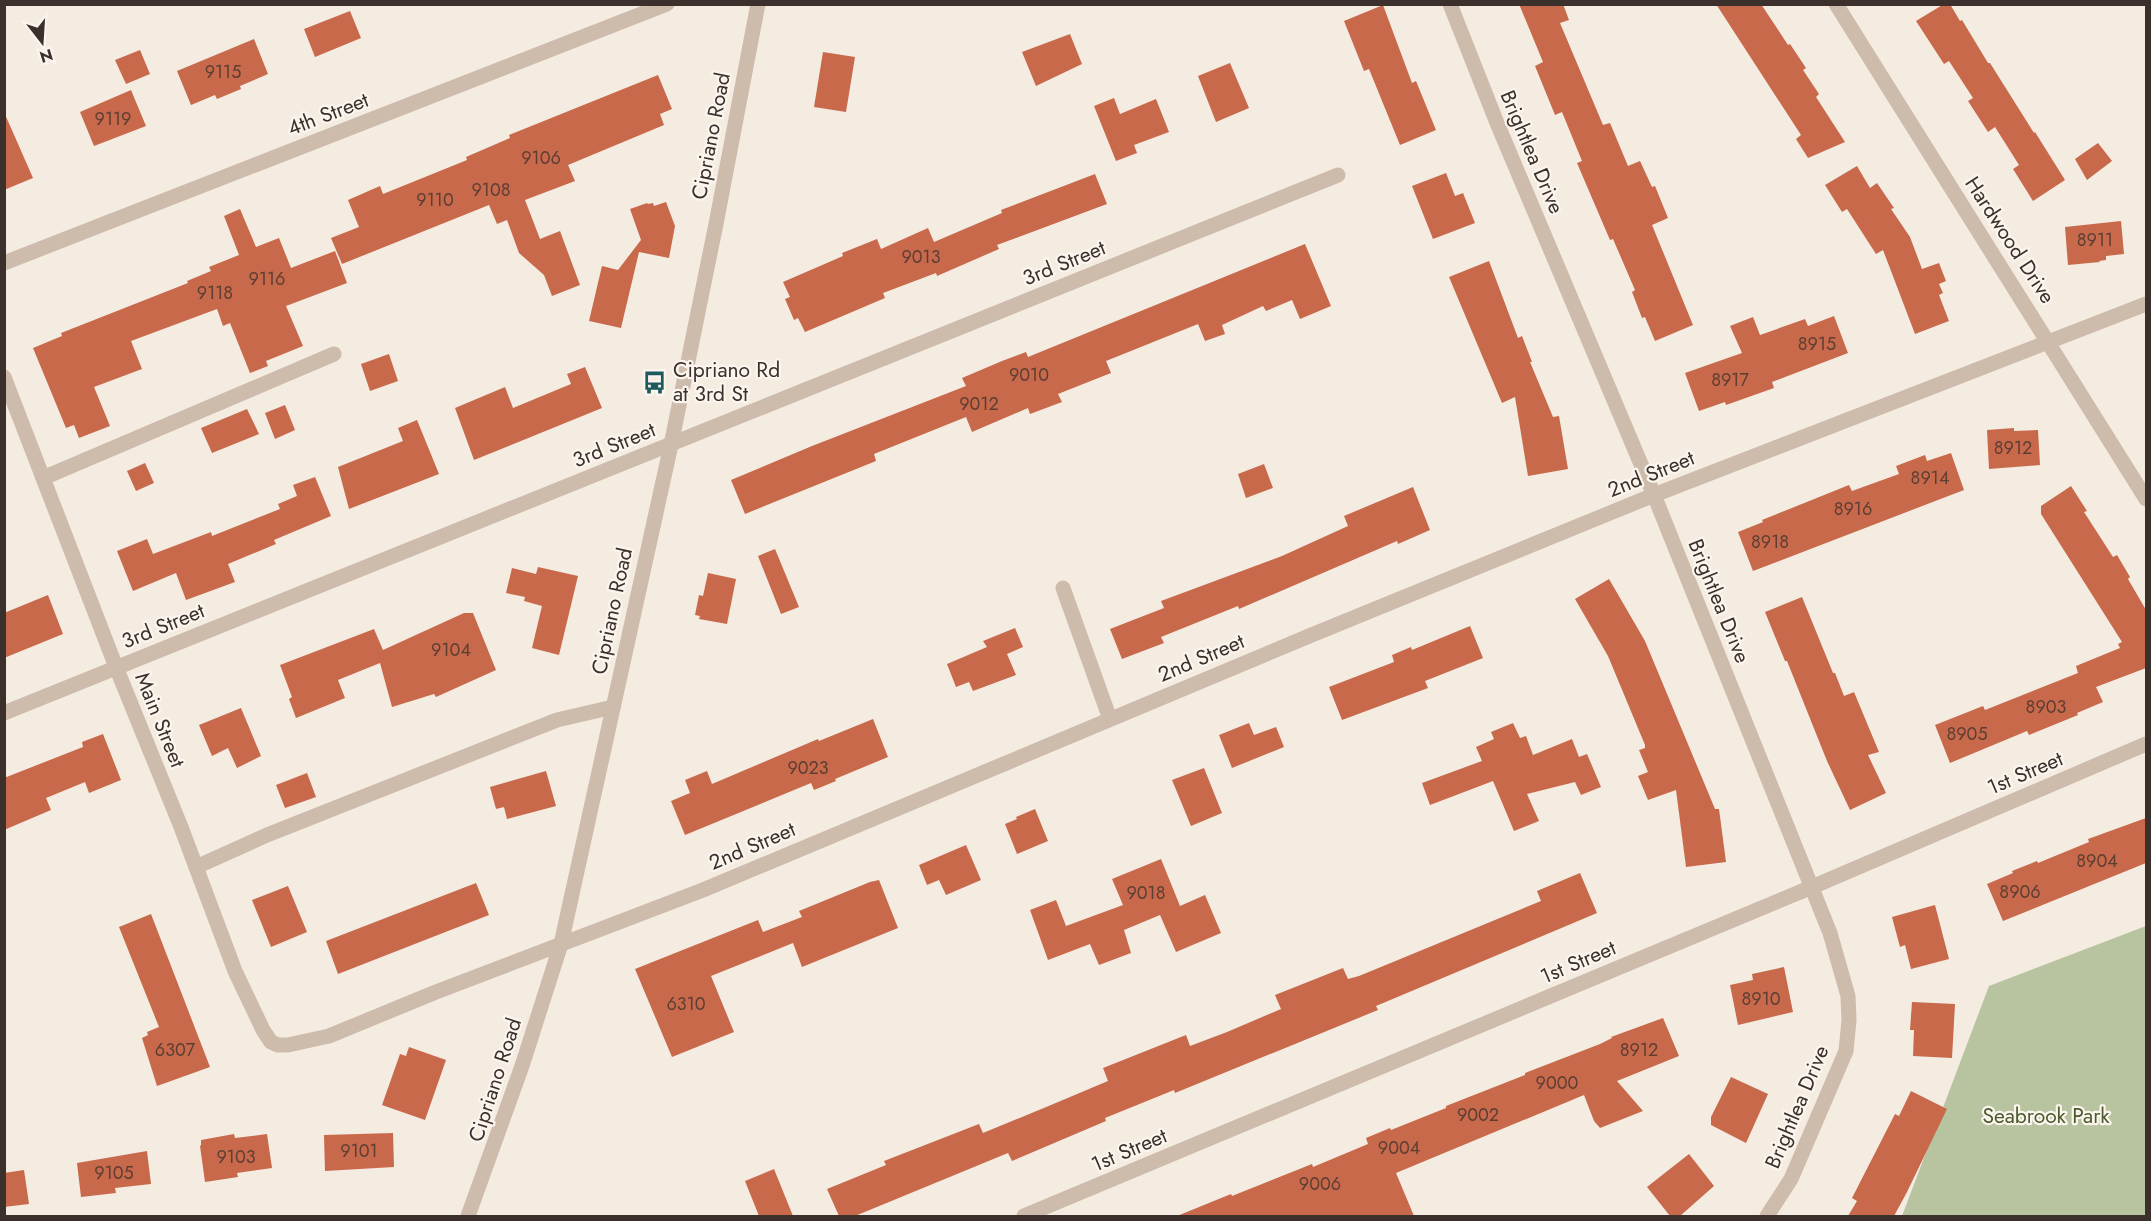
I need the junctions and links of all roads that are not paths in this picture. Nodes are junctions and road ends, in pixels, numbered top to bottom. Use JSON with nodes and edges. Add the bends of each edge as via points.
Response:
{"nodes":[{"id":1,"x":667,"y":4,"type":"edge"},
{"id":2,"x":758,"y":4,"type":"edge"},
{"id":3,"x":1450,"y":4,"type":"edge"},
{"id":4,"x":1836,"y":4,"type":"edge"},
{"id":5,"x":1338,"y":175,"type":"dead end"},
{"id":6,"x":4,"y":263,"type":"edge"},
{"id":7,"x":2146,"y":304,"type":"edge"},
{"id":8,"x":2050,"y":342,"type":"junction"},
{"id":9,"x":334,"y":354,"type":"dead end"},
{"id":10,"x":4,"y":377,"type":"edge"},
{"id":11,"x":671,"y":445,"type":"junction"},
{"id":12,"x":44,"y":478,"type":"junction"},
{"id":13,"x":1654,"y":495,"type":"junction"},
{"id":14,"x":2146,"y":499,"type":"edge"},
{"id":15,"x":1064,"y":588,"type":"dead end"},
{"id":16,"x":116,"y":667,"type":"junction"},
{"id":17,"x":613,"y":707,"type":"junction"},
{"id":18,"x":4,"y":712,"type":"edge"},
{"id":19,"x":1110,"y":719,"type":"junction"},
{"id":20,"x":2146,"y":744,"type":"edge"},
{"id":21,"x":196,"y":867,"type":"junction"},
{"id":22,"x":1812,"y":887,"type":"junction"},
{"id":23,"x":561,"y":944,"type":"junction"},
{"id":24,"x":271,"y":1042,"type":"joint"},
{"id":25,"x":468,"y":1216,"type":"edge"},
{"id":26,"x":1024,"y":1216,"type":"edge"},
{"id":27,"x":1767,"y":1216,"type":"edge"}],
"edges":[{"from":1,"to":6,"type":"street","name":"4th Street"},
{"from":2,"to":11,"type":"street","name":"Cipriano Road"},
{"from":3,"to":13,"type":"street","name":"Brightlea Drive"},
{"from":4,"to":8,"type":"street","name":"Hardwood Drive"},
{"from":5,"to":11,"type":"street","name":"3rd Street"},
{"from":7,"to":8,"type":"street","name":"2nd Street"},
{"from":8,"to":13,"type":"street","name":"2nd Street"},
{"from":8,"to":14,"type":"street","name":"Hardwood Drive"},
{"from":9,"to":12,"type":"street"},
{"from":10,"to":12,"type":"street","name":"Main Street"},
{"from":11,"to":16,"type":"street","name":"3rd Street"},
{"from":11,"to":17,"type":"street","name":"Cipriano Road"},
{"from":12,"to":16,"type":"street","name":"Main Street"},
{"from":13,"to":19,"type":"street","name":"2nd Street"},
{"from":13,"to":22,"type":"street","name":"Brightlea Drive"},
{"from":15,"to":19,"type":"street"},
{"from":16,"to":18,"type":"street","name":"3rd Street"},
{"from":16,"to":21,"type":"street","name":"Main Street"},
{"from":17,"to":21,"type":"street","via":[[558,720]]},
{"from":17,"to":23,"type":"street","name":"Cipriano Road"},
{"from":19,"to":23,"type":"street","name":"2nd Street","via":[[703,890]]},
{"from":20,"to":22,"type":"street","name":"1st Street"},
{"from":21,"to":24,"type":"street","name":"Main Street","via":[[235,971]]},
{"from":22,"to":26,"type":"street","name":"1st Street"},
{"from":22,"to":27,"type":"street","name":"Brightlea Drive","via":[[1848,996],[1846,1051],[1791,1179]]},
{"from":23,"to":24,"type":"street","name":"2nd Street","via":[[329,1036],[288,1045]]},
{"from":23,"to":25,"type":"street","name":"Cipriano Road"}]}
